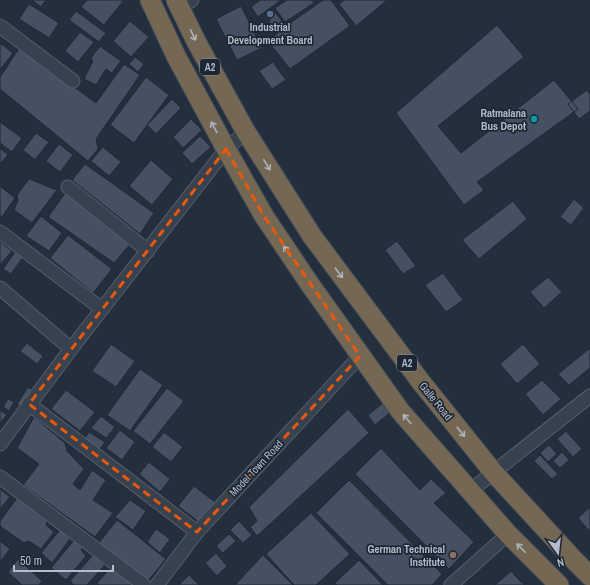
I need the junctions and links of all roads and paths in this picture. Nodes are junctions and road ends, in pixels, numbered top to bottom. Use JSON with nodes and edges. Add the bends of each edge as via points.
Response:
{"nodes":[{"id":1,"x":150,"y":0,"type":"edge"},
{"id":2,"x":183,"y":3,"type":"edge"},
{"id":3,"x":0,"y":26,"type":"edge"},
{"id":4,"x":73,"y":81,"type":"dead end"},
{"id":5,"x":246,"y":132,"type":"junction"},
{"id":6,"x":226,"y":149,"type":"junction"},
{"id":7,"x":68,"y":187,"type":"dead end"},
{"id":8,"x":0,"y":232,"type":"edge"},
{"id":9,"x":148,"y":251,"type":"junction"},
{"id":10,"x":0,"y":288,"type":"edge"},
{"id":11,"x":102,"y":309,"type":"junction"},
{"id":12,"x":71,"y":349,"type":"junction"},
{"id":13,"x":360,"y":356,"type":"junction"},
{"id":14,"x":590,"y":396,"type":"edge"},
{"id":15,"x":29,"y":404,"type":"junction"},
{"id":16,"x":0,"y":444,"type":"edge"},
{"id":17,"x":494,"y":473,"type":"junction"},
{"id":18,"x":0,"y":477,"type":"edge"},
{"id":19,"x":470,"y":491,"type":"junction"},
{"id":20,"x":197,"y":532,"type":"junction"},
{"id":21,"x":508,"y":534,"type":"junction"},
{"id":22,"x":590,"y":576,"type":"edge"},
{"id":23,"x":144,"y":585,"type":"edge"},
{"id":24,"x":157,"y":585,"type":"edge"},
{"id":25,"x":451,"y":585,"type":"edge"},
{"id":26,"x":559,"y":585,"type":"edge"}],
"edges":[{"from":6,"to":1,"type":"highway","number":"A2","one_way":true,"via":[[176,56]]},
{"from":2,"to":5,"type":"highway","number":"A2","one_way":true,"via":[[197,43]]},
{"from":3,"to":4,"type":"street"},
{"from":5,"to":6,"type":"street"},
{"from":5,"to":17,"type":"highway","name":"Galle Road","number":"A2","one_way":true,"via":[[312,236],[421,382]]},
{"from":6,"to":9,"type":"street"},
{"from":13,"to":6,"type":"highway","number":"A2","one_way":true,"via":[[264,216]]},
{"from":7,"to":9,"type":"street"},
{"from":8,"to":11,"type":"street"},
{"from":9,"to":11,"type":"street"},
{"from":10,"to":12,"type":"street"},
{"from":11,"to":12,"type":"street"},
{"from":12,"to":15,"type":"street"},
{"from":19,"to":13,"type":"highway","number":"A2","one_way":true,"via":[[401,412]]},
{"from":13,"to":20,"type":"street","name":"Model Town Road"},
{"from":14,"to":17,"type":"street"},
{"from":15,"to":16,"type":"street"},
{"from":15,"to":20,"type":"street"},
{"from":17,"to":19,"type":"street"},
{"from":17,"to":22,"type":"highway","name":"Galle Road","number":"A2"},
{"from":18,"to":23,"type":"street"},
{"from":19,"to":21,"type":"highway","number":"A2"},
{"from":20,"to":24,"type":"street","name":"Model Town Road"},
{"from":21,"to":25,"type":"street"},
{"from":26,"to":21,"type":"highway","number":"A2","one_way":true}]}
